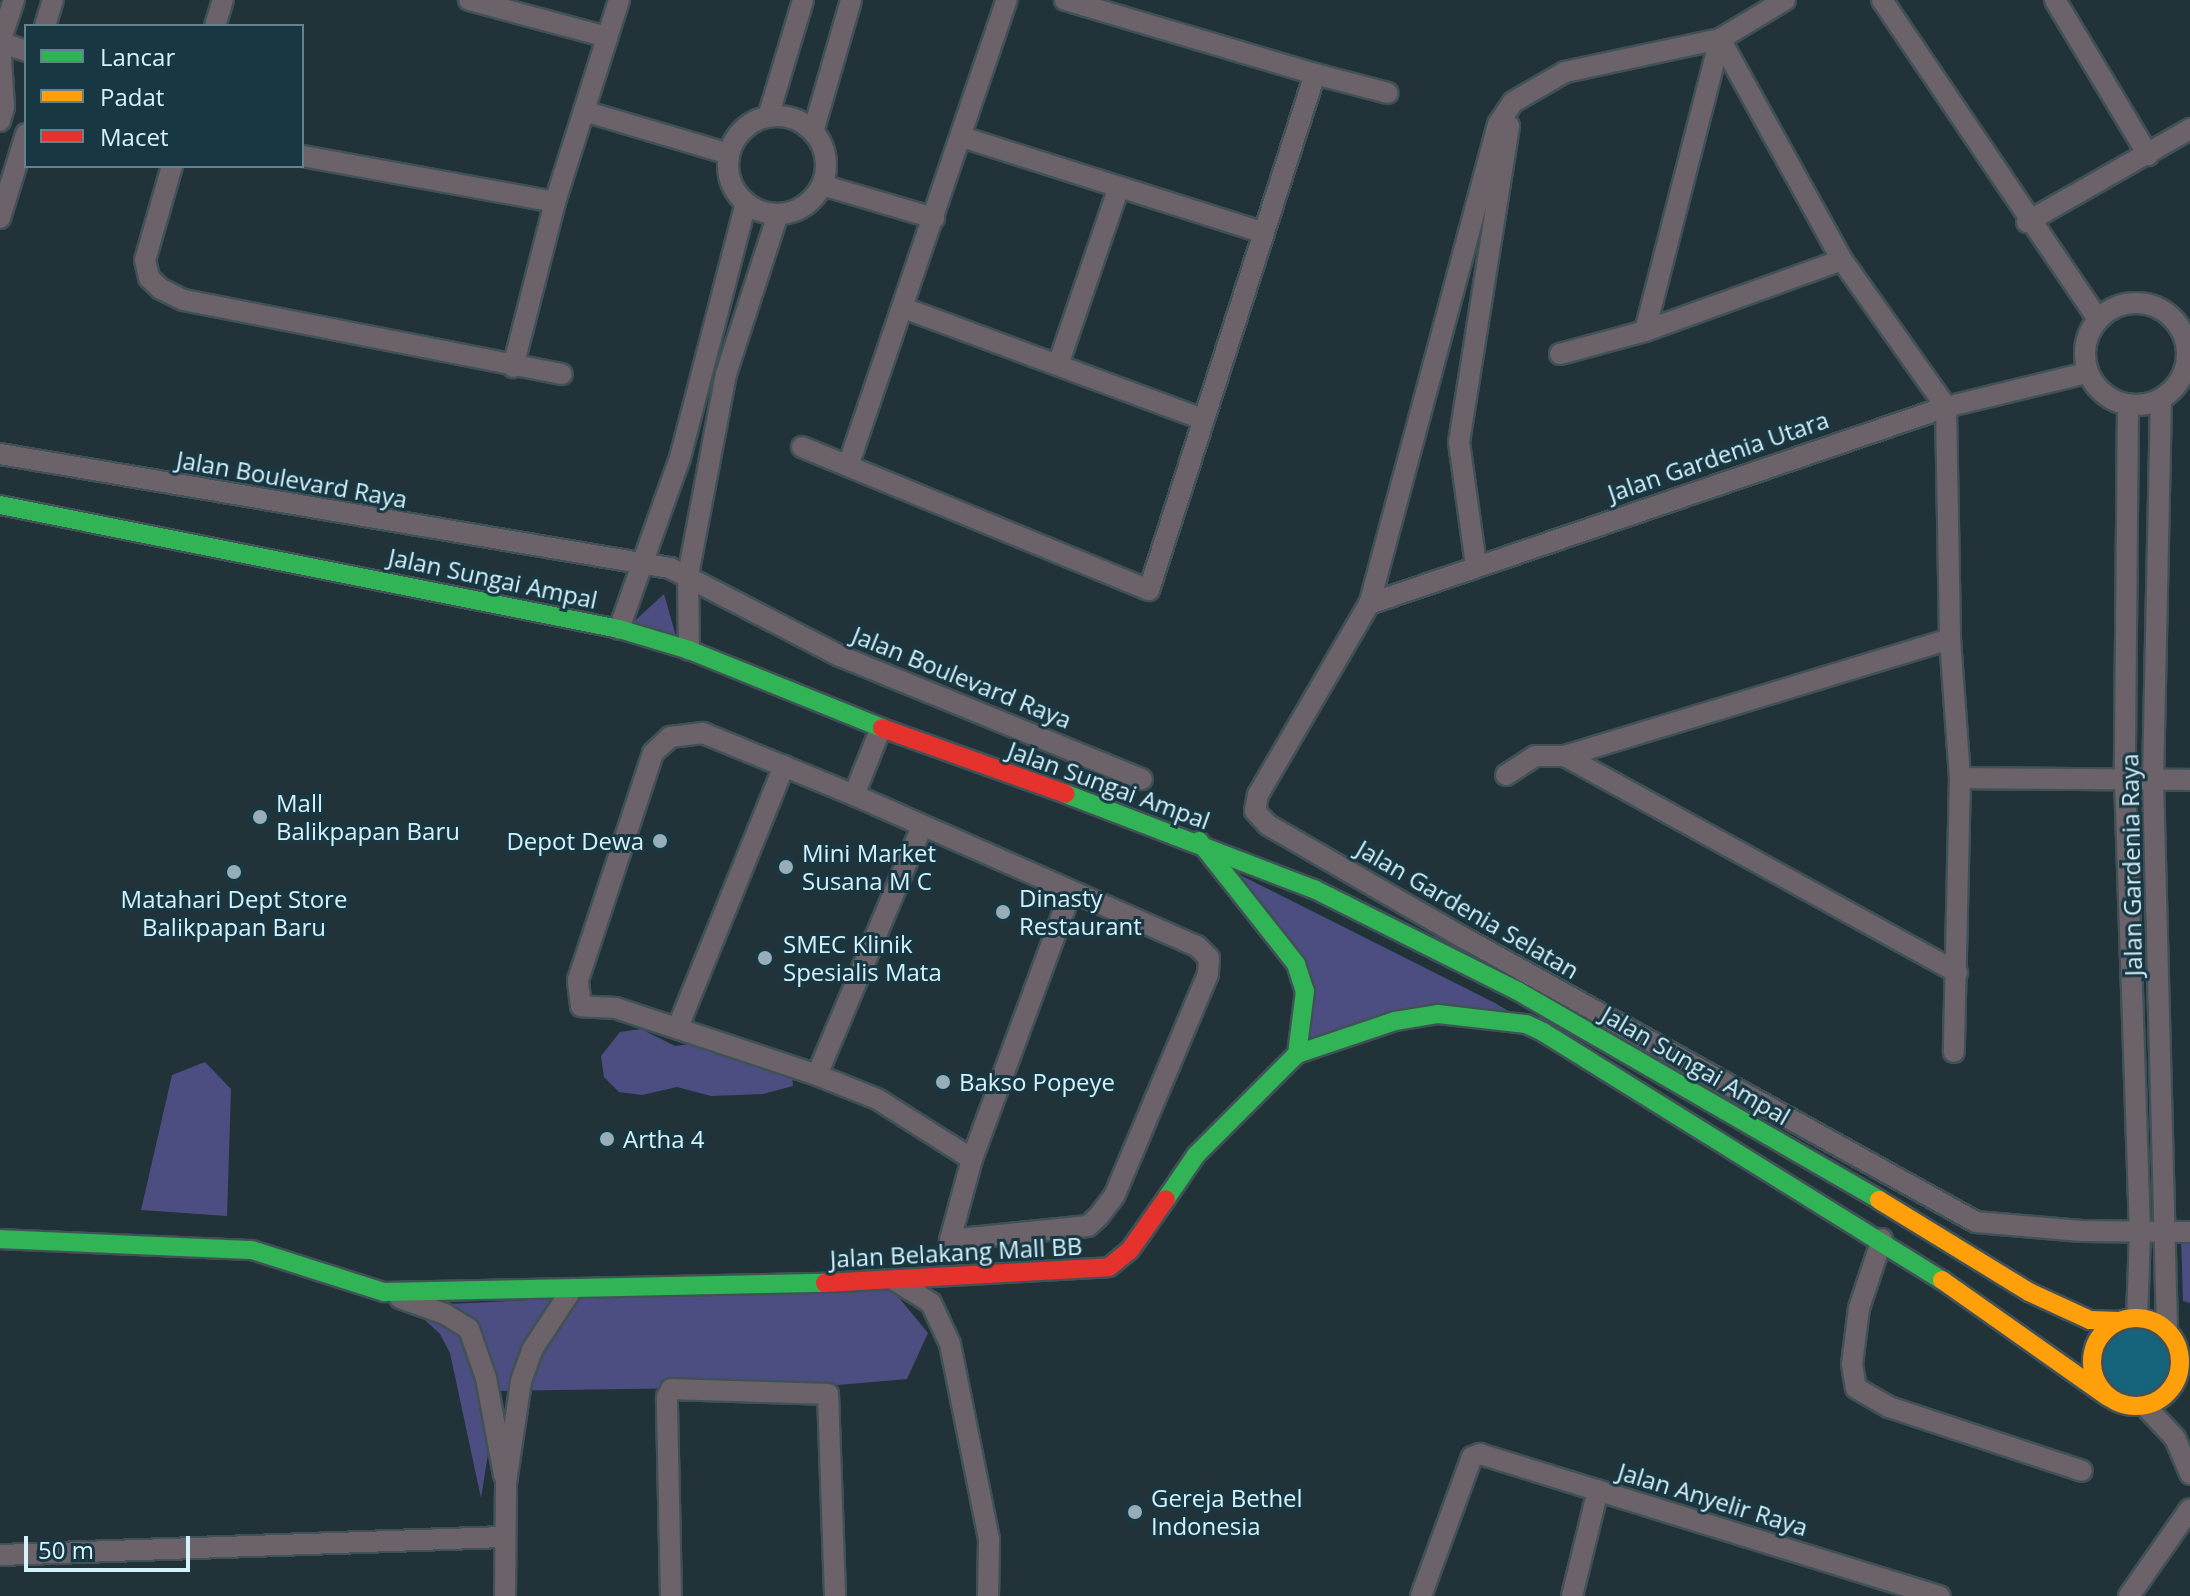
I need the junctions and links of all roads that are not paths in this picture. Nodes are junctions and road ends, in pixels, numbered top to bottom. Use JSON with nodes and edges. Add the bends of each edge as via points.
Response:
{"nodes":[{"id":1,"x":14,"y":0,"type":"edge"},
{"id":2,"x":53,"y":0,"type":"edge"},
{"id":3,"x":223,"y":0,"type":"edge"},
{"id":4,"x":469,"y":0,"type":"edge"},
{"id":5,"x":619,"y":0,"type":"edge"},
{"id":6,"x":803,"y":0,"type":"edge"},
{"id":7,"x":851,"y":0,"type":"edge"},
{"id":8,"x":1007,"y":0,"type":"edge"},
{"id":9,"x":1065,"y":0,"type":"edge"},
{"id":10,"x":1785,"y":0,"type":"edge"},
{"id":11,"x":1882,"y":0,"type":"edge"},
{"id":12,"x":2055,"y":0,"type":"edge"},
{"id":13,"x":46,"y":24,"type":"edge"},
{"id":14,"x":216,"y":24,"type":"edge"},
{"id":15,"x":607,"y":37,"type":"junction"},
{"id":16,"x":1720,"y":39,"type":"junction"},
{"id":17,"x":0,"y":42,"type":"edge"},
{"id":18,"x":24,"y":50,"type":"edge"},
{"id":19,"x":1315,"y":74,"type":"junction"},
{"id":20,"x":1388,"y":93,"type":"dead end"},
{"id":21,"x":1513,"y":102,"type":"junction"},
{"id":22,"x":584,"y":111,"type":"junction"},
{"id":23,"x":768,"y":117,"type":"junction"},
{"id":24,"x":0,"y":121,"type":"edge"},
{"id":25,"x":2190,"y":129,"type":"edge"},
{"id":26,"x":813,"y":132,"type":"junction"},
{"id":27,"x":962,"y":137,"type":"junction"},
{"id":28,"x":24,"y":140,"type":"edge"},
{"id":29,"x":729,"y":154,"type":"junction"},
{"id":30,"x":2148,"y":155,"type":"junction"},
{"id":31,"x":304,"y":156,"type":"edge"},
{"id":32,"x":171,"y":168,"type":"edge"},
{"id":33,"x":822,"y":185,"type":"junction"},
{"id":34,"x":1118,"y":190,"type":"junction"},
{"id":35,"x":555,"y":202,"type":"junction"},
{"id":36,"x":746,"y":203,"type":"junction"},
{"id":37,"x":778,"y":214,"type":"junction"},
{"id":38,"x":0,"y":218,"type":"edge"},
{"id":39,"x":934,"y":218,"type":"junction"},
{"id":40,"x":2027,"y":222,"type":"junction"},
{"id":41,"x":1264,"y":233,"type":"junction"},
{"id":42,"x":1842,"y":260,"type":"junction"},
{"id":43,"x":904,"y":308,"type":"junction"},
{"id":44,"x":2098,"y":319,"type":"junction"},
{"id":45,"x":2185,"y":324,"type":"edge"},
{"id":46,"x":1645,"y":331,"type":"junction"},
{"id":47,"x":1560,"y":354,"type":"dead end"},
{"id":48,"x":1059,"y":362,"type":"junction"},
{"id":49,"x":513,"y":367,"type":"junction"},
{"id":50,"x":2087,"y":373,"type":"junction"},
{"id":51,"x":562,"y":374,"type":"dead end"},
{"id":52,"x":2161,"y":399,"type":"junction"},
{"id":53,"x":2128,"y":405,"type":"junction"},
{"id":54,"x":1946,"y":407,"type":"junction"},
{"id":55,"x":1202,"y":419,"type":"junction"},
{"id":56,"x":802,"y":447,"type":"dead end"},
{"id":57,"x":0,"y":454,"type":"edge"},
{"id":58,"x":849,"y":463,"type":"junction"},
{"id":59,"x":0,"y":505,"type":"edge"},
{"id":60,"x":646,"y":562,"type":"junction"},
{"id":61,"x":1476,"y":565,"type":"junction"},
{"id":62,"x":688,"y":575,"type":"junction"},
{"id":63,"x":1369,"y":604,"type":"junction"},
{"id":64,"x":619,"y":629,"type":"junction"},
{"id":65,"x":1950,"y":639,"type":"junction"},
{"id":66,"x":689,"y":650,"type":"junction"},
{"id":67,"x":881,"y":728,"type":"junction"},
{"id":68,"x":1565,"y":756,"type":"junction"},
{"id":69,"x":784,"y":766,"type":"junction"},
{"id":70,"x":1506,"y":775,"type":"dead end"},
{"id":71,"x":1960,"y":778,"type":"junction"},
{"id":72,"x":1142,"y":779,"type":"dead end"},
{"id":73,"x":2125,"y":780,"type":"junction"},
{"id":74,"x":2153,"y":780,"type":"junction"},
{"id":75,"x":2190,"y":780,"type":"edge"},
{"id":76,"x":854,"y":795,"type":"junction"},
{"id":77,"x":922,"y":826,"type":"junction"},
{"id":78,"x":1199,"y":841,"type":"junction"},
{"id":79,"x":1071,"y":891,"type":"junction"},
{"id":80,"x":1957,"y":972,"type":"junction"},
{"id":81,"x":1526,"y":1024,"type":"joint"},
{"id":82,"x":678,"y":1027,"type":"junction"},
{"id":83,"x":1954,"y":1052,"type":"dead end"},
{"id":84,"x":1297,"y":1054,"type":"junction"},
{"id":85,"x":817,"y":1075,"type":"junction"},
{"id":86,"x":972,"y":1159,"type":"junction"},
{"id":87,"x":2190,"y":1232,"type":"edge"},
{"id":88,"x":2140,"y":1233,"type":"junction"},
{"id":89,"x":2166,"y":1234,"type":"junction"},
{"id":90,"x":0,"y":1239,"type":"edge"},
{"id":91,"x":1882,"y":1239,"type":"junction"},
{"id":92,"x":960,"y":1277,"type":"junction"},
{"id":93,"x":896,"y":1281,"type":"junction"},
{"id":94,"x":572,"y":1289,"type":"junction"},
{"id":95,"x":384,"y":1292,"type":"junction"},
{"id":96,"x":931,"y":1303,"type":"junction"},
{"id":97,"x":2128,"y":1319,"type":"junction"},
{"id":98,"x":2167,"y":1330,"type":"junction"},
{"id":99,"x":2190,"y":1339,"type":"edge"},
{"id":100,"x":2190,"y":1387,"type":"edge"},
{"id":101,"x":2108,"y":1397,"type":"junction"},
{"id":102,"x":2152,"y":1403,"type":"junction"},
{"id":103,"x":2082,"y":1471,"type":"dead end"},
{"id":104,"x":2190,"y":1474,"type":"edge"},
{"id":105,"x":506,"y":1483,"type":"junction"},
{"id":106,"x":1598,"y":1490,"type":"junction"},
{"id":107,"x":2190,"y":1509,"type":"edge"},
{"id":108,"x":504,"y":1537,"type":"junction"},
{"id":109,"x":0,"y":1555,"type":"edge"},
{"id":110,"x":1895,"y":1590,"type":"edge"},
{"id":111,"x":505,"y":1596,"type":"edge"},
{"id":112,"x":671,"y":1596,"type":"edge"},
{"id":113,"x":835,"y":1596,"type":"edge"},
{"id":114,"x":988,"y":1596,"type":"edge"},
{"id":115,"x":1421,"y":1596,"type":"edge"},
{"id":116,"x":1572,"y":1596,"type":"edge"},
{"id":117,"x":1940,"y":1596,"type":"edge"},
{"id":118,"x":2129,"y":1596,"type":"edge"}],
"edges":[{"from":1,"to":17,"type":"street"},
{"from":2,"to":13,"type":"street"},
{"from":3,"to":14,"type":"street"},
{"from":4,"to":15,"type":"street"},
{"from":5,"to":15,"type":"street"},
{"from":6,"to":23,"type":"street"},
{"from":7,"to":26,"type":"street"},
{"from":8,"to":27,"type":"street"},
{"from":9,"to":19,"type":"street"},
{"from":10,"to":16,"type":"street"},
{"from":11,"to":40,"type":"street"},
{"from":12,"to":30,"type":"street"},
{"from":15,"to":22,"type":"street"},
{"from":16,"to":21,"type":"street","via":[[1565,72]]},
{"from":16,"to":42,"type":"street"},
{"from":16,"to":46,"type":"street"},
{"from":17,"to":18,"type":"street"},
{"from":17,"to":24,"type":"street"},
{"from":19,"to":20,"type":"street"},
{"from":19,"to":41,"type":"street"},
{"from":21,"to":61,"type":"street","via":[[1459,442]]},
{"from":21,"to":63,"type":"street","via":[[1498,124]]},
{"from":22,"to":29,"type":"street"},
{"from":22,"to":35,"type":"street"},
{"from":23,"to":26,"type":"street","via":[[792,119]]},
{"from":23,"to":29,"type":"street","via":[[743,130]]},
{"from":25,"to":30,"type":"street"},
{"from":26,"to":33,"type":"street","via":[[825,157]]},
{"from":27,"to":34,"type":"street"},
{"from":27,"to":39,"type":"street"},
{"from":28,"to":38,"type":"street"},
{"from":29,"to":36,"type":"street","via":[[730,181]]},
{"from":30,"to":40,"type":"street"},
{"from":31,"to":35,"type":"street"},
{"from":32,"to":49,"type":"street","via":[[145,260],[149,278],[161,289],[184,300]]},
{"from":33,"to":37,"type":"street","via":[[804,206]]},
{"from":33,"to":39,"type":"street"},
{"from":34,"to":41,"type":"street"},
{"from":34,"to":48,"type":"street"},
{"from":35,"to":49,"type":"street"},
{"from":36,"to":37,"type":"street"},
{"from":36,"to":60,"type":"street","via":[[680,458]]},
{"from":37,"to":62,"type":"street","via":[[726,374]]},
{"from":39,"to":43,"type":"street"},
{"from":40,"to":44,"type":"street"},
{"from":41,"to":55,"type":"street"},
{"from":42,"to":46,"type":"street"},
{"from":42,"to":54,"type":"street"},
{"from":43,"to":48,"type":"street"},
{"from":43,"to":58,"type":"street"},
{"from":44,"to":45,"type":"street","via":[[2113,308],[2145,304]]},
{"from":44,"to":50,"type":"street","via":[[2084,354]]},
{"from":45,"to":52,"type":"street","via":[[2183,375]]},
{"from":46,"to":47,"type":"street"},
{"from":48,"to":55,"type":"street"},
{"from":49,"to":51,"type":"street"},
{"from":50,"to":53,"type":"street","via":[[2097,389]]},
{"from":50,"to":54,"type":"street","name":"Jalan Gardenia Utara"},
{"from":52,"to":53,"type":"street"},
{"from":52,"to":74,"type":"street","name":"Jalan Gardenia Raya"},
{"from":53,"to":73,"type":"street","name":"Jalan Gardenia Raya"},
{"from":54,"to":61,"type":"street","name":"Jalan Gardenia Utara"},
{"from":54,"to":65,"type":"street"},
{"from":55,"to":58,"type":"street","via":[[1149,590]]},
{"from":56,"to":58,"type":"street"},
{"from":57,"to":60,"type":"street","name":"Jalan Boulevard Raya","via":[[576,555]]},
{"from":59,"to":64,"type":"main road","name":"Jalan Sungai Ampal"},
{"from":60,"to":62,"type":"street","name":"Jalan Boulevard Raya"},
{"from":60,"to":64,"type":"street"},
{"from":61,"to":63,"type":"street","name":"Jalan Gardenia Utara"},
{"from":62,"to":66,"type":"street"},
{"from":62,"to":72,"type":"street","name":"Jalan Boulevard Raya","via":[[840,656]]},
{"from":63,"to":88,"type":"street","name":"Jalan Gardenia Selatan","via":[[1258,795],[1254,804],[1259,818],[1976,1222]]},
{"from":64,"to":66,"type":"main road","name":"Jalan Sungai Ampal"},
{"from":65,"to":68,"type":"street"},
{"from":65,"to":71,"type":"street"},
{"from":66,"to":67,"type":"main road","name":"Jalan Sungai Ampal"},
{"from":67,"to":76,"type":"street"},
{"from":67,"to":78,"type":"main road","name":"Jalan Sungai Ampal"},
{"from":68,"to":70,"type":"street","via":[[1535,756]]},
{"from":68,"to":80,"type":"street"},
{"from":69,"to":76,"type":"street"},
{"from":69,"to":82,"type":"street"},
{"from":69,"to":82,"type":"street","via":[[703,733],[670,737],[653,753],[578,980],[581,1006],[616,1008]]},
{"from":71,"to":73,"type":"street"},
{"from":71,"to":80,"type":"street"},
{"from":73,"to":74,"type":"street"},
{"from":73,"to":88,"type":"street","name":"Jalan Gardenia Raya"},
{"from":74,"to":75,"type":"street"},
{"from":74,"to":89,"type":"street","name":"Jalan Gardenia Raya"},
{"from":76,"to":77,"type":"street"},
{"from":77,"to":79,"type":"street"},
{"from":77,"to":85,"type":"street"},
{"from":78,"to":84,"type":"main road","via":[[1296,964],[1305,991]]},
{"from":78,"to":97,"type":"main road","name":"Jalan Sungai Ampal","via":[[1314,889],[1516,990],[1838,1174],[2029,1292],[2090,1320]]},
{"from":79,"to":86,"type":"street"},
{"from":79,"to":86,"type":"street","via":[[1197,946],[1209,958],[1208,974],[1114,1196],[1088,1226],[950,1240]]},
{"from":80,"to":83,"type":"street"},
{"from":81,"to":84,"type":"main road","name":"Jalan Belakang Mall BB","via":[[1438,1014],[1395,1021]]},
{"from":81,"to":91,"type":"main road","name":"Jalan Sungai Ampal"},
{"from":82,"to":85,"type":"street"},
{"from":84,"to":92,"type":"main road","name":"Jalan Belakang Mall BB","via":[[1196,1155],[1130,1250],[1109,1267]]},
{"from":85,"to":86,"type":"street","via":[[877,1099]]},
{"from":87,"to":89,"type":"street"},
{"from":88,"to":89,"type":"street"},
{"from":88,"to":97,"type":"street","name":"Jalan Gardenia Raya"},
{"from":89,"to":98,"type":"street","name":"Jalan Gardenia Raya"},
{"from":90,"to":95,"type":"main road","via":[[223,1246],[295,1261]]},
{"from":91,"to":101,"type":"main road","name":"Jalan Sungai Ampal"},
{"from":91,"to":103,"type":"street","via":[[1859,1308],[1852,1364],[1856,1388],[1889,1407]]},
{"from":92,"to":93,"type":"main road","name":"Jalan Belakang Mall BB"},
{"from":92,"to":96,"type":"street"},
{"from":93,"to":94,"type":"main road","name":"Jalan Belakang Mall BB"},
{"from":93,"to":96,"type":"street"},
{"from":94,"to":95,"type":"main road","name":"Jalan Belakang Mall BB"},
{"from":94,"to":105,"type":"street","via":[[525,1366]]},
{"from":95,"to":105,"type":"street","via":[[445,1314],[469,1329],[483,1366]]},
{"from":96,"to":114,"type":"street","via":[[950,1344],[968,1419],[989,1540]]},
{"from":97,"to":98,"type":"main road"},
{"from":97,"to":101,"type":"main road","via":[[2100,1335],[2093,1350],[2094,1376]]},
{"from":98,"to":99,"type":"main road"},
{"from":98,"to":102,"type":"main road","via":[[2176,1343],[2179,1375]]},
{"from":100,"to":102,"type":"main road"},
{"from":101,"to":102,"type":"main road"},
{"from":102,"to":104,"type":"street"},
{"from":105,"to":108,"type":"street"},
{"from":106,"to":110,"type":"street","name":"Jalan Anyelir Raya"},
{"from":106,"to":115,"type":"street","name":"Jalan Anyelir Raya","via":[[1480,1454],[1472,1457]]},
{"from":106,"to":116,"type":"street"},
{"from":107,"to":118,"type":"street"},
{"from":108,"to":109,"type":"street"},
{"from":108,"to":111,"type":"street"},
{"from":110,"to":117,"type":"street","name":"Jalan Anyelir Raya"},
{"from":112,"to":113,"type":"street","via":[[667,1394],[687,1389],[824,1390],[832,1399]]}]}
